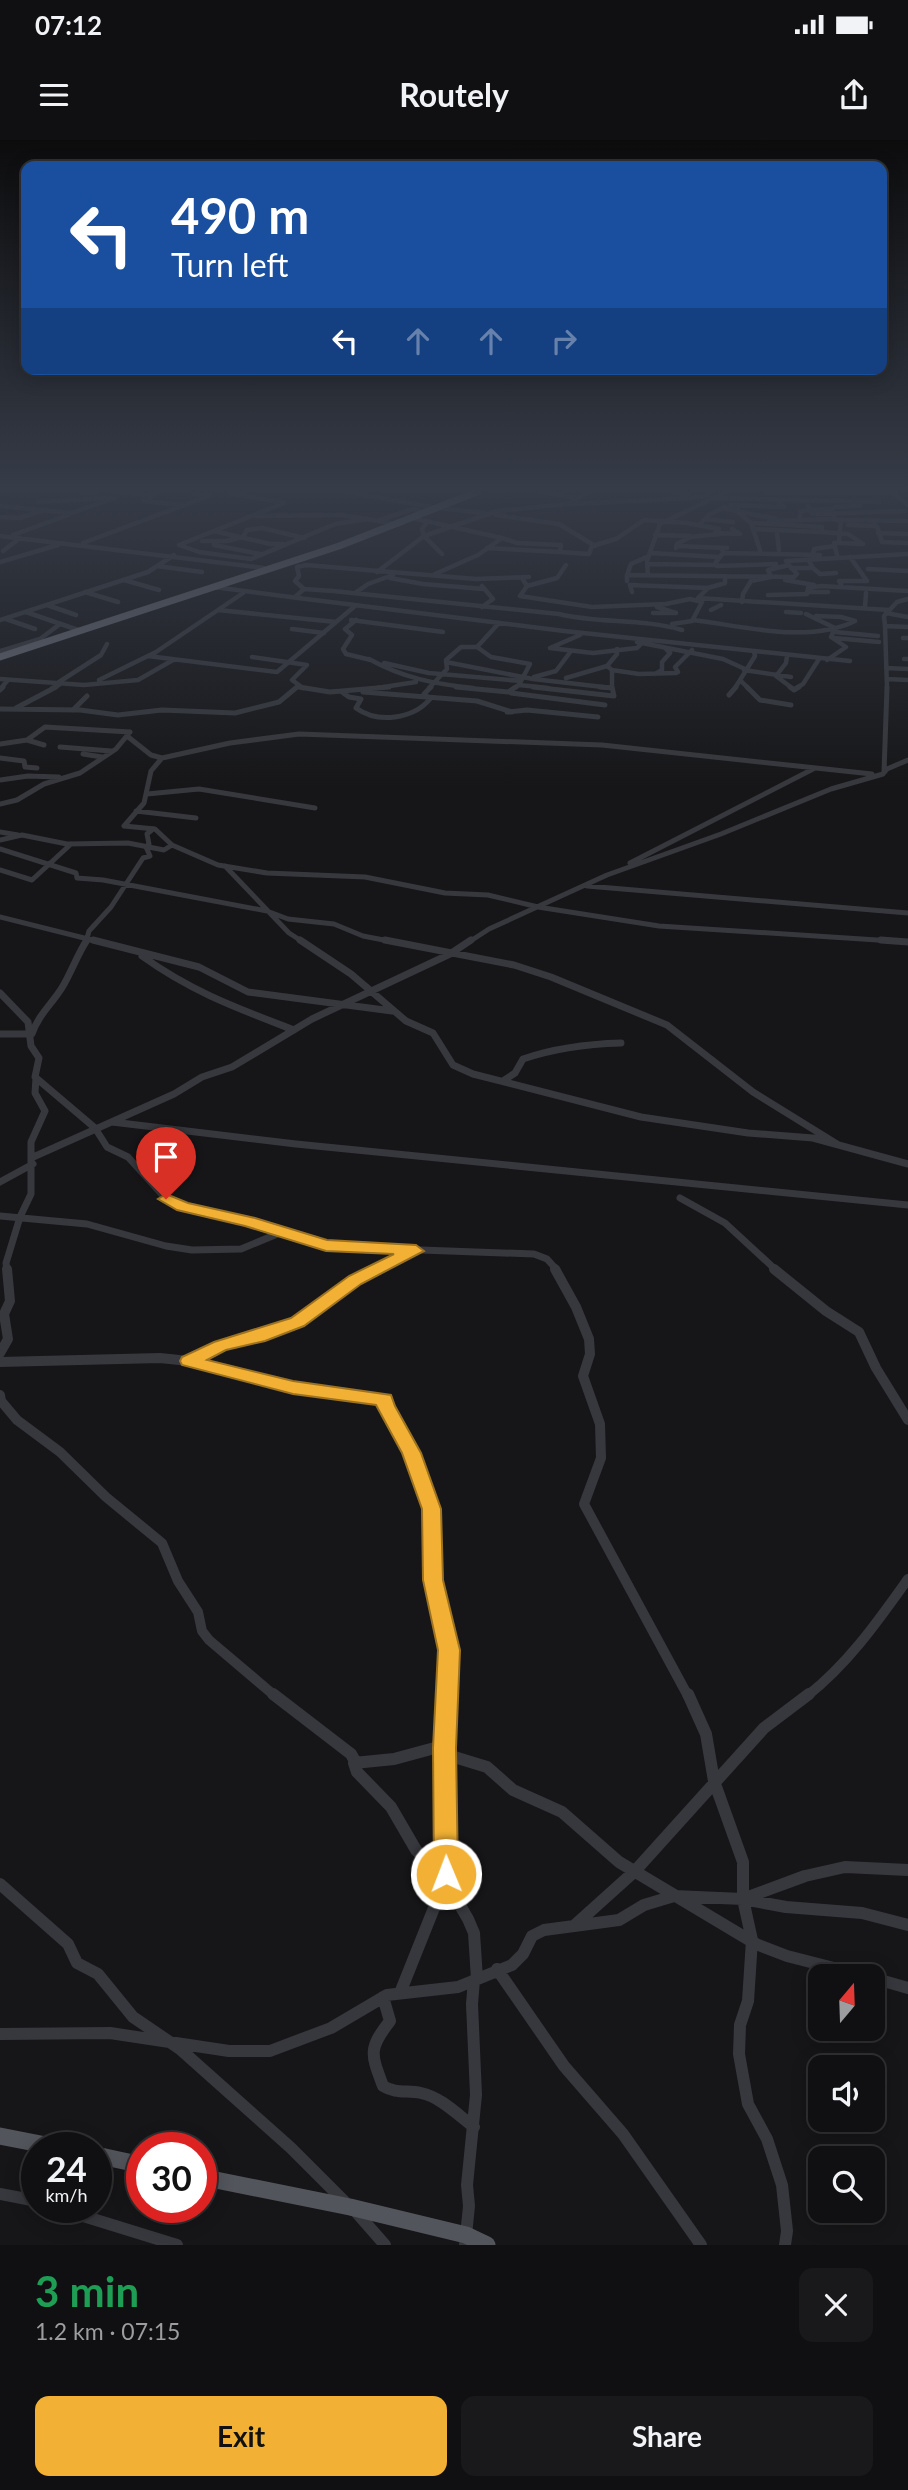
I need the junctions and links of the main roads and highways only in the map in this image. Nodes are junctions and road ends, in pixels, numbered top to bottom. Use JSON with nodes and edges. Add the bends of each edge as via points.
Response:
{"nodes":[{"id":1,"x":194,"y":590,"type":"edge"},
{"id":2,"x":204,"y":590,"type":"edge"},
{"id":3,"x":71,"y":629,"type":"junction"},
{"id":4,"x":0,"y":654,"type":"edge"},
{"id":5,"x":0,"y":2136,"type":"edge"},
{"id":6,"x":21,"y":2140,"type":"edge"},
{"id":7,"x":217,"y":2180,"type":"edge"},
{"id":8,"x":466,"y":2240,"type":"edge"},
{"id":9,"x":487,"y":2245,"type":"edge"}],
"edges":[{"from":1,"to":3,"type":"highway"},
{"from":2,"to":3,"type":"highway"},
{"from":3,"to":4,"type":"highway"},
{"from":3,"to":4,"type":"highway"},
{"from":5,"to":6,"type":"main road"},
{"from":7,"to":8,"type":"main road","via":[[350,2207]]},
{"from":8,"to":9,"type":"main road"}]}
